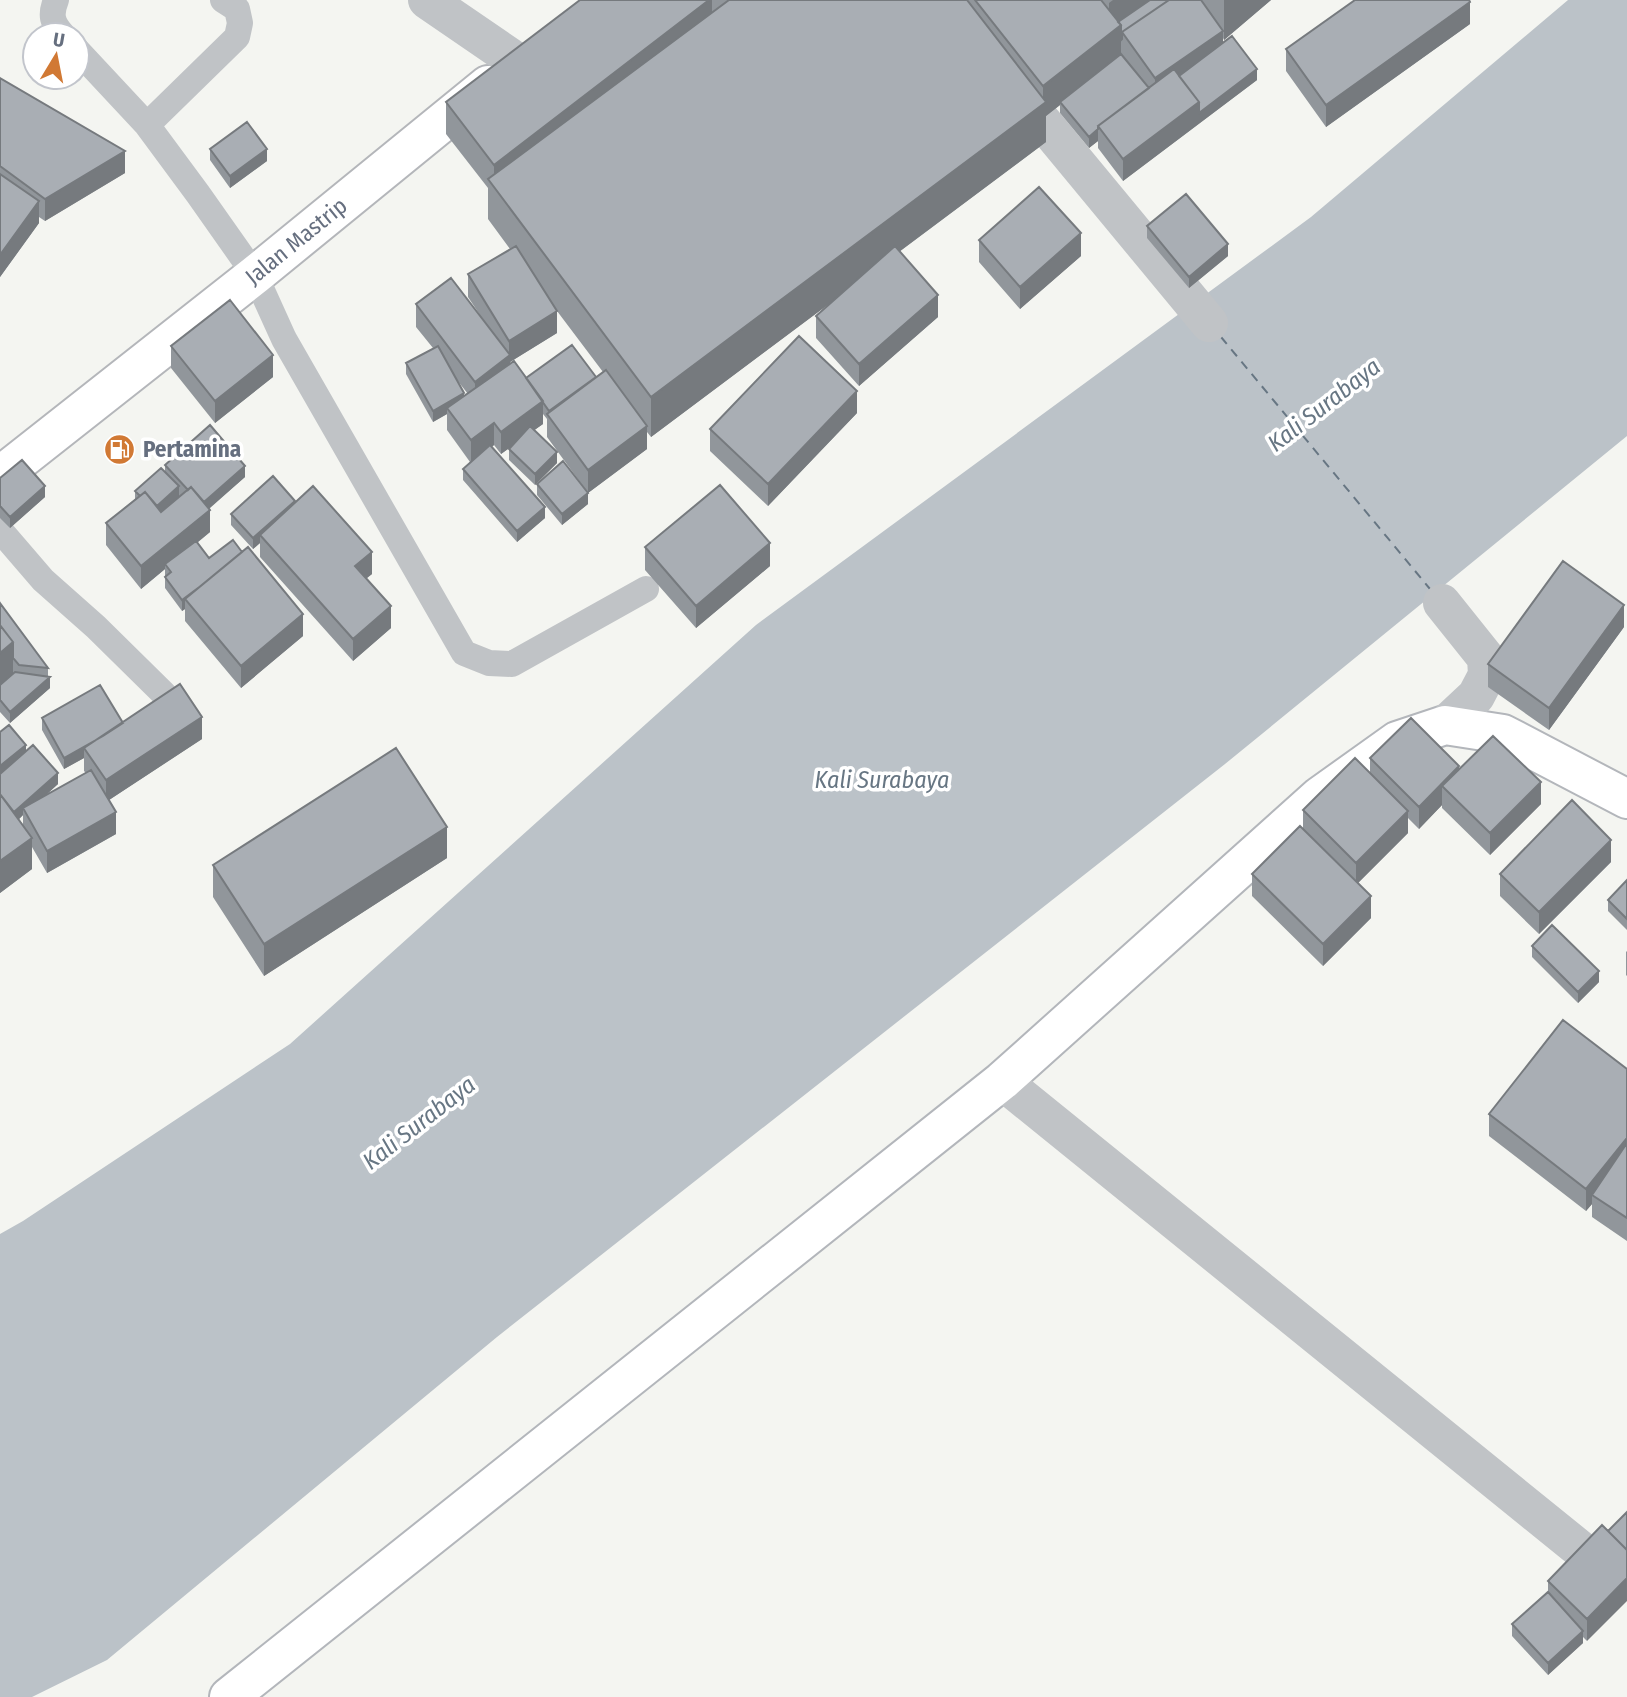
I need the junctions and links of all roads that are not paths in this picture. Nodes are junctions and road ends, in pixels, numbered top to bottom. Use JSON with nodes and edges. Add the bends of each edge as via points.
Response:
{"nodes":[{"id":1,"x":56,"y":0,"type":"edge"},
{"id":2,"x":223,"y":0,"type":"edge"},
{"id":3,"x":428,"y":0,"type":"edge"},
{"id":4,"x":947,"y":0,"type":"edge"},
{"id":5,"x":53,"y":21,"type":"edge"},
{"id":6,"x":547,"y":35,"type":"edge"},
{"id":7,"x":516,"y":61,"type":"junction"},
{"id":8,"x":91,"y":65,"type":"edge"},
{"id":9,"x":147,"y":125,"type":"junction"},
{"id":10,"x":255,"y":275,"type":"junction"},
{"id":11,"x":1209,"y":323,"type":"dead end"},
{"id":12,"x":0,"y":476,"type":"edge"},
{"id":13,"x":0,"y":530,"type":"edge"},
{"id":14,"x":646,"y":589,"type":"dead end"},
{"id":15,"x":1441,"y":603,"type":"dead end"},
{"id":16,"x":164,"y":694,"type":"edge"},
{"id":17,"x":1445,"y":725,"type":"junction"},
{"id":18,"x":1627,"y":799,"type":"edge"},
{"id":19,"x":1002,"y":1081,"type":"junction"},
{"id":20,"x":1581,"y":1550,"type":"edge"},
{"id":21,"x":229,"y":1697,"type":"edge"}],
"edges":[{"from":1,"to":5,"type":"lane"},
{"from":2,"to":9,"type":"lane","via":[[237,9],[237,37]]},
{"from":3,"to":7,"type":"street"},
{"from":4,"to":11,"type":"street"},
{"from":6,"to":7,"type":"street","name":"Jalan Mastrip"},
{"from":7,"to":10,"type":"street","name":"Jalan Mastrip"},
{"from":8,"to":9,"type":"lane"},
{"from":9,"to":10,"type":"lane"},
{"from":10,"to":12,"type":"street","name":"Jalan Mastrip"},
{"from":10,"to":14,"type":"lane","via":[[284,339],[464,653],[489,663],[512,664]]},
{"from":13,"to":16,"type":"lane","via":[[43,580]]},
{"from":15,"to":17,"type":"street","via":[[1486,658],[1487,675],[1476,696]]},
{"from":17,"to":18,"type":"street","via":[[1503,734]]},
{"from":17,"to":19,"type":"street","via":[[1397,741],[1320,796]]},
{"from":19,"to":20,"type":"street"},
{"from":19,"to":21,"type":"street"}]}
